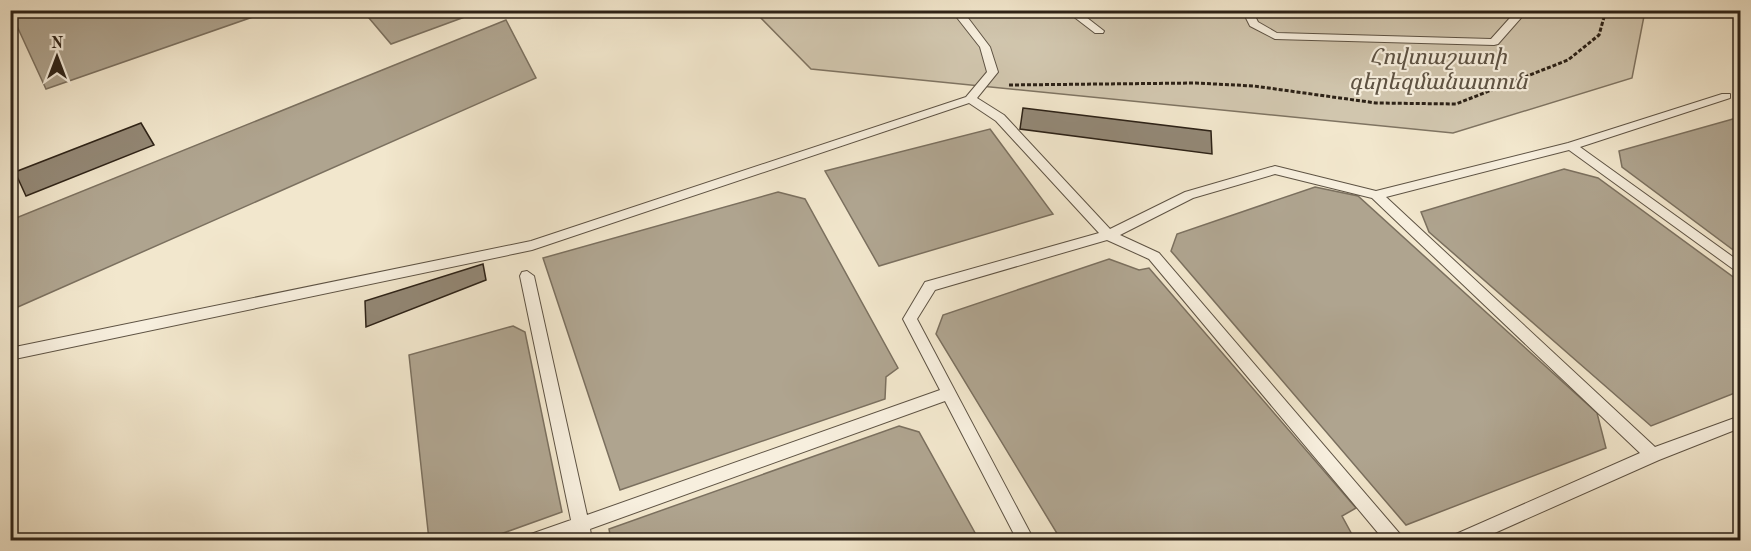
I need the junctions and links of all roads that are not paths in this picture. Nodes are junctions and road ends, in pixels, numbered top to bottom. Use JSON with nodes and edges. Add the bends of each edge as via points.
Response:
{"nodes":[{"id":1,"x":956,"y":10,"type":"edge"},
{"id":2,"x":1070,"y":10,"type":"edge"},
{"id":3,"x":1247,"y":10,"type":"edge"},
{"id":4,"x":1523,"y":10,"type":"edge"},
{"id":5,"x":1099,"y":31,"type":"dead end"},
{"id":6,"x":1726,"y":96,"type":"dead end"},
{"id":7,"x":970,"y":99,"type":"junction"},
{"id":8,"x":1572,"y":146,"type":"junction"},
{"id":9,"x":1376,"y":195,"type":"junction"},
{"id":10,"x":1108,"y":235,"type":"junction"},
{"id":11,"x":1740,"y":269,"type":"edge"},
{"id":12,"x":527,"y":276,"type":"dead end"},
{"id":13,"x":10,"y":354,"type":"edge"},
{"id":14,"x":950,"y":393,"type":"junction"},
{"id":15,"x":1740,"y":422,"type":"edge"},
{"id":16,"x":1653,"y":455,"type":"junction"},
{"id":17,"x":582,"y":533,"type":"edge"},
{"id":18,"x":537,"y":540,"type":"edge"},
{"id":19,"x":1026,"y":540,"type":"edge"},
{"id":20,"x":1394,"y":540,"type":"edge"},
{"id":21,"x":1462,"y":540,"type":"edge"}],
"edges":[{"from":1,"to":7,"type":"lane","via":[[985,47],[993,72]]},
{"from":2,"to":5,"type":"lane"},
{"from":3,"to":4,"type":"lane","via":[[1254,24],[1275,36],[1494,42]]},
{"from":6,"to":8,"type":"lane"},
{"from":7,"to":10,"type":"lane","via":[[1000,118]]},
{"from":7,"to":13,"type":"lane","via":[[532,245]]},
{"from":8,"to":9,"type":"lane"},
{"from":8,"to":11,"type":"lane"},
{"from":9,"to":10,"type":"lane","via":[[1275,170],[1189,195]]},
{"from":9,"to":16,"type":"lane"},
{"from":10,"to":14,"type":"lane","via":[[930,286],[910,319]]},
{"from":10,"to":20,"type":"lane","via":[[1154,256]]},
{"from":12,"to":17,"type":"lane"},
{"from":14,"to":17,"type":"lane"},
{"from":14,"to":19,"type":"lane"},
{"from":15,"to":16,"type":"lane"},
{"from":16,"to":21,"type":"lane"},
{"from":17,"to":18,"type":"lane"}]}
